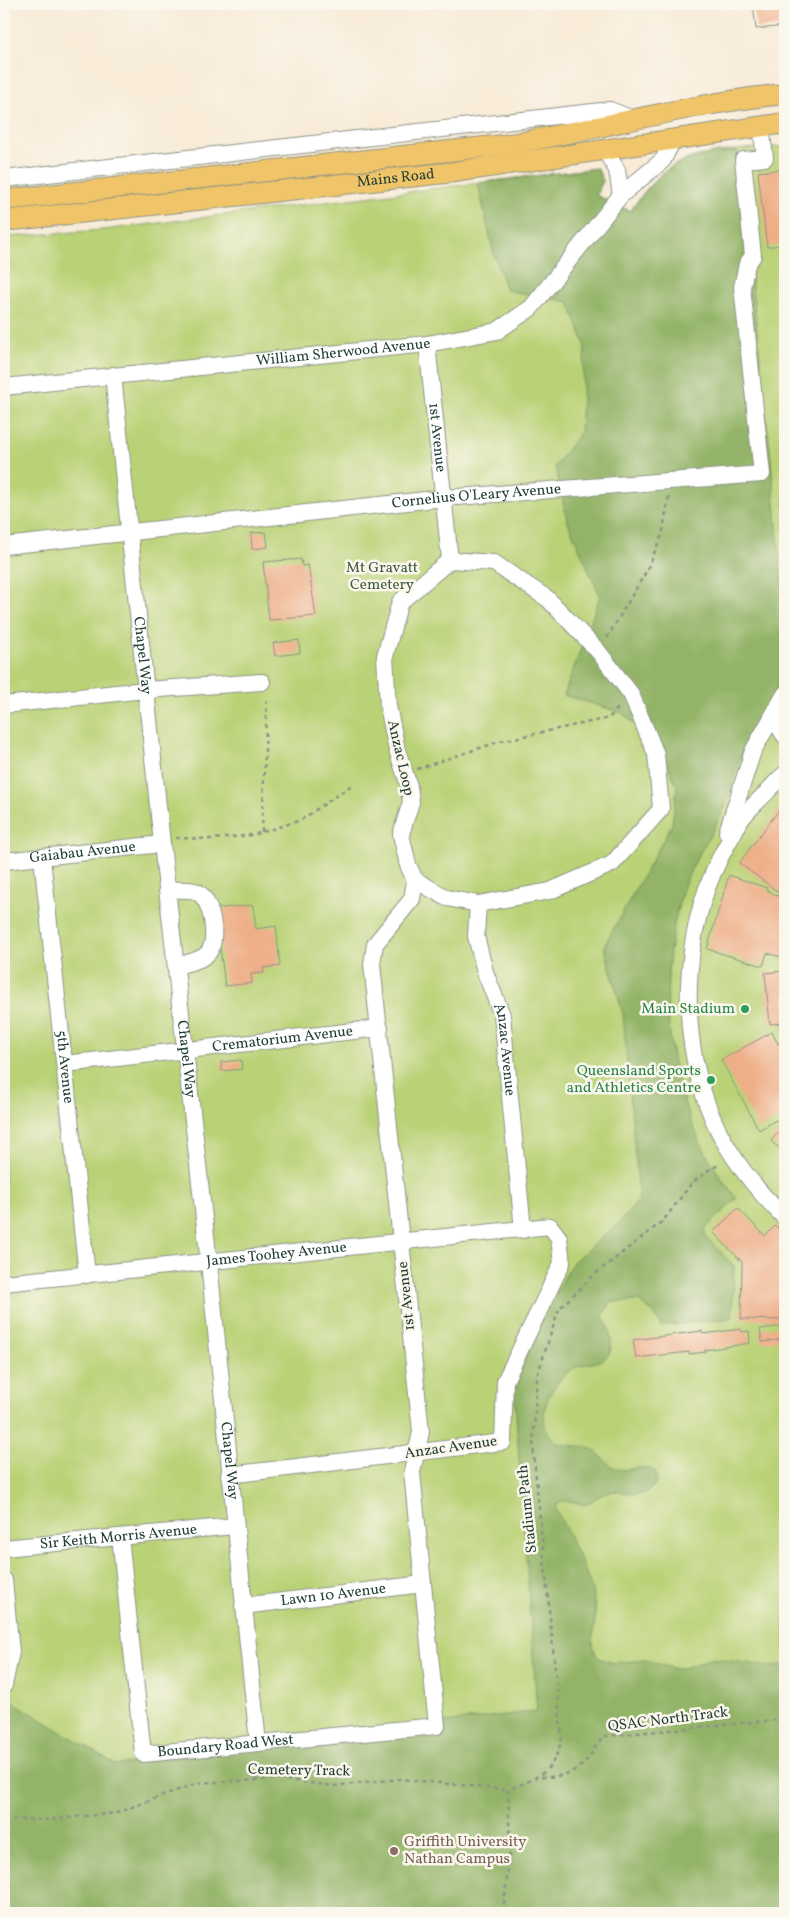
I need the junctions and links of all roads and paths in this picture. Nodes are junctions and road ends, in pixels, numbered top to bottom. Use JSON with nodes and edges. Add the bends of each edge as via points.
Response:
{"nodes":[{"id":1,"x":785,"y":94,"type":"edge"},
{"id":2,"x":635,"y":120,"type":"junction"},
{"id":3,"x":785,"y":123,"type":"edge"},
{"id":4,"x":761,"y":126,"type":"junction"},
{"id":5,"x":674,"y":138,"type":"junction"},
{"id":6,"x":604,"y":149,"type":"junction"},
{"id":7,"x":4,"y":179,"type":"edge"},
{"id":8,"x":621,"y":195,"type":"junction"},
{"id":9,"x":4,"y":200,"type":"edge"},
{"id":10,"x":4,"y":221,"type":"edge"},
{"id":11,"x":427,"y":344,"type":"junction"},
{"id":12,"x":113,"y":376,"type":"junction"},
{"id":13,"x":4,"y":387,"type":"edge"},
{"id":14,"x":671,"y":482,"type":"junction"},
{"id":15,"x":444,"y":498,"type":"junction"},
{"id":16,"x":128,"y":533,"type":"junction"},
{"id":17,"x":4,"y":546,"type":"edge"},
{"id":18,"x":450,"y":560,"type":"junction"},
{"id":19,"x":598,"y":651,"type":"junction"},
{"id":20,"x":262,"y":682,"type":"joint"},
{"id":21,"x":145,"y":690,"type":"junction"},
{"id":22,"x":631,"y":694,"type":"junction"},
{"id":23,"x":785,"y":694,"type":"edge"},
{"id":24,"x":4,"y":705,"type":"edge"},
{"id":25,"x":777,"y":708,"type":"junction"},
{"id":26,"x":785,"y":736,"type":"edge"},
{"id":27,"x":785,"y":774,"type":"edge"},
{"id":28,"x":406,"y":777,"type":"junction"},
{"id":29,"x":352,"y":785,"type":"dead end"},
{"id":30,"x":262,"y":832,"type":"junction"},
{"id":31,"x":167,"y":841,"type":"junction"},
{"id":32,"x":42,"y":858,"type":"junction"},
{"id":33,"x":718,"y":860,"type":"junction"},
{"id":34,"x":4,"y":861,"type":"edge"},
{"id":35,"x":416,"y":880,"type":"junction"},
{"id":36,"x":167,"y":890,"type":"junction"},
{"id":37,"x":478,"y":904,"type":"junction"},
{"id":38,"x":176,"y":966,"type":"junction"},
{"id":39,"x":380,"y":1028,"type":"junction"},
{"id":40,"x":186,"y":1051,"type":"junction"},
{"id":41,"x":66,"y":1064,"type":"junction"},
{"id":42,"x":734,"y":1158,"type":"junction"},
{"id":43,"x":785,"y":1218,"type":"edge"},
{"id":44,"x":550,"y":1226,"type":"joint"},
{"id":45,"x":523,"y":1230,"type":"junction"},
{"id":46,"x":402,"y":1243,"type":"junction"},
{"id":47,"x":210,"y":1263,"type":"junction"},
{"id":48,"x":87,"y":1275,"type":"junction"},
{"id":49,"x":4,"y":1283,"type":"edge"},
{"id":50,"x":415,"y":1453,"type":"junction"},
{"id":51,"x":229,"y":1475,"type":"junction"},
{"id":52,"x":234,"y":1526,"type":"junction"},
{"id":53,"x":120,"y":1536,"type":"junction"},
{"id":54,"x":4,"y":1548,"type":"edge"},
{"id":55,"x":4,"y":1580,"type":"edge"},
{"id":56,"x":423,"y":1584,"type":"junction"},
{"id":57,"x":243,"y":1606,"type":"junction"},
{"id":58,"x":4,"y":1684,"type":"edge"},
{"id":59,"x":785,"y":1718,"type":"edge"},
{"id":60,"x":437,"y":1726,"type":"joint"},
{"id":61,"x":258,"y":1743,"type":"junction"},
{"id":62,"x":540,"y":1777,"type":"junction"},
{"id":63,"x":508,"y":1790,"type":"junction"},
{"id":64,"x":4,"y":1819,"type":"edge"},
{"id":65,"x":502,"y":1913,"type":"edge"}],
"edges":[{"from":1,"to":2,"type":"main road","name":"Mains Road","via":[[710,104]]},
{"from":2,"to":7,"type":"street","via":[[610,110]]},
{"from":2,"to":9,"type":"main road","name":"Mains Road","via":[[486,148]]},
{"from":3,"to":4,"type":"main road","name":"Mains Road"},
{"from":4,"to":5,"type":"main road","name":"Mains Road"},
{"from":4,"to":14,"type":"street","name":"Cornelius O'Leary Avenue","via":[[765,158],[743,160],[753,256],[747,264],[742,287],[762,474]]},
{"from":5,"to":6,"type":"main road","name":"Mains Road"},
{"from":5,"to":8,"type":"street","name":"William Sherwood Avenue","via":[[662,160]]},
{"from":6,"to":8,"type":"street","via":[[617,170]]},
{"from":6,"to":10,"type":"main road","name":"Mains Road","via":[[454,172]]},
{"from":8,"to":11,"type":"street","name":"William Sherwood Avenue","via":[[531,308],[516,320],[497,331]]},
{"from":11,"to":12,"type":"street","name":"William Sherwood Avenue"},
{"from":11,"to":15,"type":"street","name":"1st Avenue"},
{"from":12,"to":13,"type":"street","name":"William Sherwood Avenue"},
{"from":12,"to":16,"type":"street","name":"Chapel Way"},
{"from":14,"to":15,"type":"street","name":"Cornelius O'Leary Avenue"},
{"from":14,"to":19,"type":"path","via":[[662,535],[634,596]]},
{"from":15,"to":16,"type":"street","name":"Cornelius O'Leary Avenue"},
{"from":15,"to":18,"type":"street","name":"1st Avenue"},
{"from":16,"to":17,"type":"street","name":"Cornelius O'Leary Avenue"},
{"from":16,"to":21,"type":"street","name":"Chapel Way"},
{"from":18,"to":19,"type":"street","via":[[494,563],[548,599]]},
{"from":18,"to":28,"type":"street","name":"Anzac Loop","via":[[400,602],[385,656],[388,706]]},
{"from":19,"to":22,"type":"street"},
{"from":20,"to":21,"type":"street"},
{"from":20,"to":30,"type":"path","via":[[268,700]]},
{"from":21,"to":24,"type":"street"},
{"from":21,"to":31,"type":"street","name":"Chapel Way"},
{"from":22,"to":28,"type":"path","via":[[609,718],[501,741],[422,766]]},
{"from":22,"to":37,"type":"street","via":[[656,754],[661,810],[612,864],[550,891]]},
{"from":23,"to":25,"type":"street"},
{"from":25,"to":26,"type":"street","via":[[779,727]]},
{"from":25,"to":33,"type":"street","via":[[753,751]]},
{"from":27,"to":33,"type":"street","via":[[742,818]]},
{"from":28,"to":35,"type":"street","name":"Anzac Loop","via":[[411,802],[402,834],[408,865]]},
{"from":29,"to":30,"type":"path","via":[[301,820]]},
{"from":30,"to":31,"type":"path"},
{"from":31,"to":32,"type":"street","name":"Gaiabau Avenue"},
{"from":31,"to":36,"type":"street","name":"Chapel Way"},
{"from":32,"to":34,"type":"street","name":"Gaiabau Avenue"},
{"from":32,"to":41,"type":"street","name":"5th Avenue"},
{"from":33,"to":42,"type":"street","via":[[702,898],[692,948],[691,1031],[707,1104]]},
{"from":35,"to":37,"type":"street","via":[[447,898]]},
{"from":35,"to":39,"type":"street","name":"1st Avenue","via":[[412,899],[375,944],[372,964]]},
{"from":36,"to":38,"type":"street","name":"Chapel Way"},
{"from":36,"to":38,"type":"street","via":[[196,891],[210,906],[214,944],[202,957]]},
{"from":37,"to":45,"type":"street","name":"Anzac Avenue","via":[[476,936],[485,972],[502,1015]]},
{"from":38,"to":40,"type":"street","name":"Chapel Way"},
{"from":39,"to":40,"type":"street","name":"Crematorium Avenue"},
{"from":39,"to":46,"type":"street","name":"1st Avenue"},
{"from":40,"to":41,"type":"street","name":"Crematorium Avenue"},
{"from":40,"to":47,"type":"street","name":"Chapel Way"},
{"from":41,"to":48,"type":"street","name":"5th Avenue"},
{"from":42,"to":43,"type":"street","via":[[743,1173]]},
{"from":42,"to":62,"type":"path","name":"Stadium Path","via":[[710,1169],[691,1184],[663,1221],[595,1274],[559,1309],[537,1376],[533,1448],[562,1721],[560,1750],[552,1766]]},
{"from":44,"to":45,"type":"street","name":"James Toohey Avenue"},
{"from":44,"to":50,"type":"street","name":"Anzac Avenue","via":[[559,1238],[562,1263],[505,1381],[504,1442]]},
{"from":45,"to":46,"type":"street","name":"James Toohey Avenue"},
{"from":46,"to":47,"type":"street","name":"James Toohey Avenue"},
{"from":46,"to":50,"type":"street","name":"1st Avenue","via":[[421,1432]]},
{"from":47,"to":48,"type":"street","name":"James Toohey Avenue"},
{"from":47,"to":51,"type":"street","name":"Chapel Way"},
{"from":48,"to":49,"type":"street","name":"James Toohey Avenue"},
{"from":50,"to":51,"type":"street","name":"Anzac Avenue"},
{"from":50,"to":56,"type":"street","name":"1st Avenue","via":[[412,1472]]},
{"from":51,"to":52,"type":"street","name":"Chapel Way"},
{"from":52,"to":53,"type":"street","name":"Sir Keith Morris Avenue"},
{"from":52,"to":57,"type":"street","name":"Chapel Way"},
{"from":53,"to":54,"type":"street","name":"Sir Keith Morris Avenue"},
{"from":53,"to":61,"type":"street","name":"Boundary Road West","via":[[143,1754]]},
{"from":55,"to":58,"type":"street","via":[[11,1652]]},
{"from":56,"to":57,"type":"street","name":"Lawn 10 Avenue"},
{"from":56,"to":60,"type":"street","name":"1st Avenue"},
{"from":57,"to":61,"type":"street","name":"Chapel Way"},
{"from":59,"to":62,"type":"path","name":"QSAC North Track","via":[[606,1736],[595,1744],[589,1757],[576,1770],[558,1777]]},
{"from":60,"to":61,"type":"street","name":"Boundary Road West"},
{"from":62,"to":63,"type":"path","name":"Stadium Path"},
{"from":63,"to":64,"type":"path","name":"Cemetery Track","via":[[401,1779],[333,1786],[281,1780],[197,1783],[116,1813],[46,1820]]},
{"from":63,"to":65,"type":"path","via":[[510,1851]]}]}
